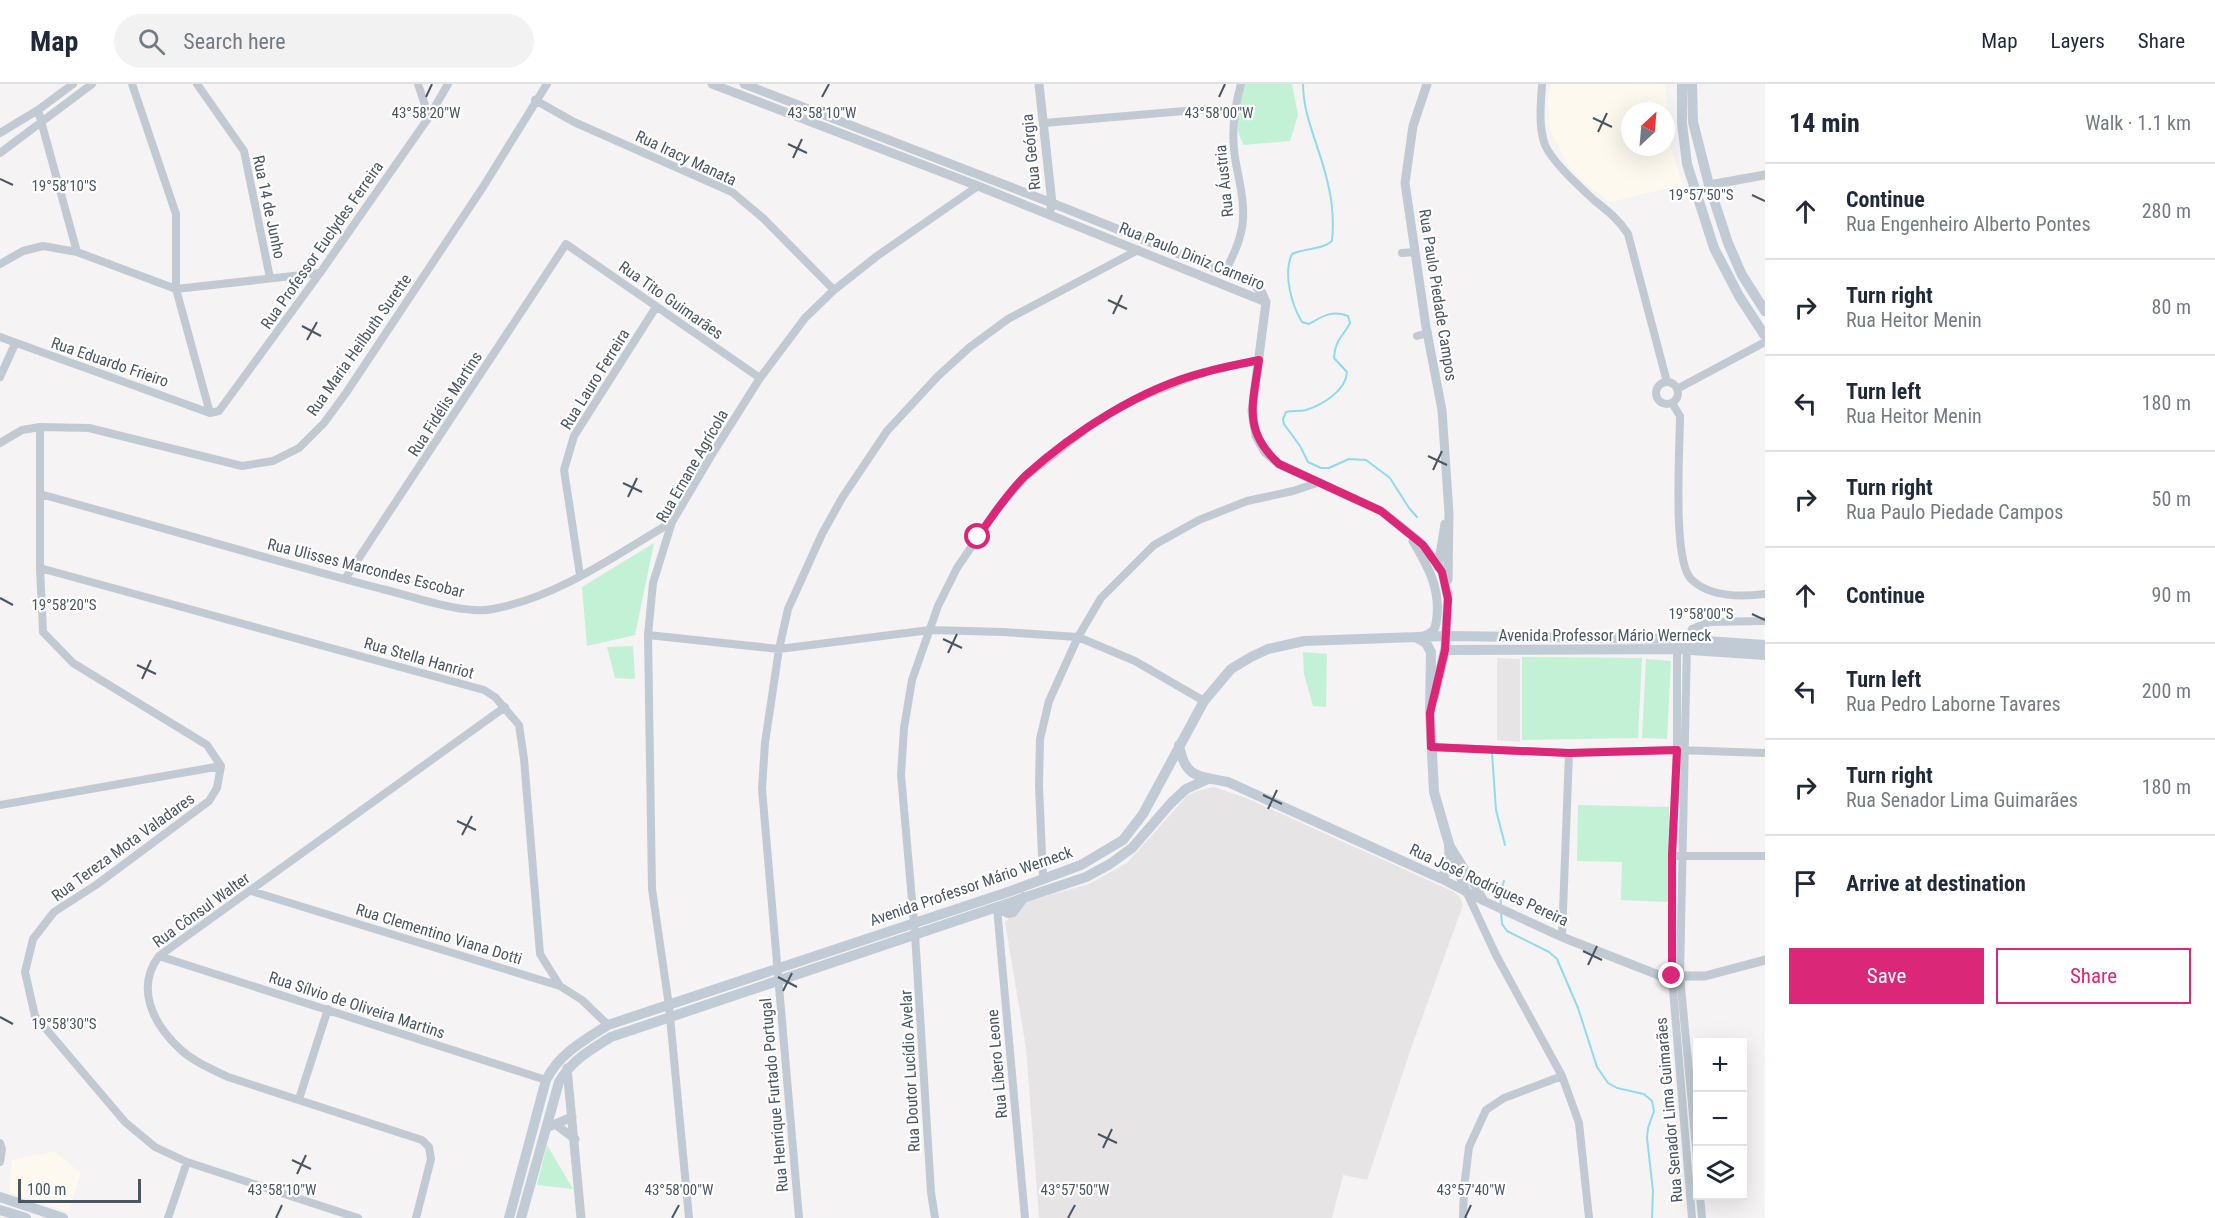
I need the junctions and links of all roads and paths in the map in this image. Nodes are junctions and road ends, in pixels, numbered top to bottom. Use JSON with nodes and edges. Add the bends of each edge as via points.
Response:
{"nodes":[{"id":1,"x":74,"y":84,"type":"edge"},
{"id":2,"x":92,"y":84,"type":"edge"},
{"id":3,"x":132,"y":84,"type":"edge"},
{"id":4,"x":197,"y":84,"type":"edge"},
{"id":5,"x":418,"y":84,"type":"edge"},
{"id":6,"x":448,"y":84,"type":"edge"},
{"id":7,"x":547,"y":84,"type":"edge"},
{"id":8,"x":712,"y":84,"type":"edge"},
{"id":9,"x":744,"y":84,"type":"edge"},
{"id":10,"x":1039,"y":84,"type":"edge"},
{"id":11,"x":1241,"y":84,"type":"edge"},
{"id":12,"x":1427,"y":84,"type":"edge"},
{"id":13,"x":1542,"y":84,"type":"edge"},
{"id":14,"x":1682,"y":84,"type":"edge"},
{"id":15,"x":1692,"y":84,"type":"edge"},
{"id":16,"x":724,"y":86,"type":"edge"},
{"id":17,"x":536,"y":100,"type":"junction"},
{"id":18,"x":1208,"y":109,"type":"dead end"},
{"id":19,"x":38,"y":110,"type":"junction"},
{"id":20,"x":429,"y":117,"type":"junction"},
{"id":21,"x":43,"y":122,"type":"junction"},
{"id":22,"x":1044,"y":123,"type":"junction"},
{"id":23,"x":0,"y":133,"type":"edge"},
{"id":24,"x":0,"y":153,"type":"edge"},
{"id":25,"x":1687,"y":164,"type":"junction"},
{"id":26,"x":1765,"y":175,"type":"edge"},
{"id":27,"x":1709,"y":185,"type":"junction"},
{"id":28,"x":978,"y":186,"type":"junction"},
{"id":29,"x":1052,"y":203,"type":"junction"},
{"id":30,"x":1049,"y":216,"type":"junction"},
{"id":31,"x":566,"y":244,"type":"joint"},
{"id":32,"x":1138,"y":250,"type":"junction"},
{"id":33,"x":77,"y":252,"type":"junction"},
{"id":34,"x":1415,"y":252,"type":"junction"},
{"id":35,"x":1402,"y":253,"type":"dead end"},
{"id":36,"x":0,"y":264,"type":"edge"},
{"id":37,"x":1226,"y":272,"type":"junction"},
{"id":38,"x":320,"y":273,"type":"junction"},
{"id":39,"x":270,"y":278,"type":"junction"},
{"id":40,"x":176,"y":289,"type":"junction"},
{"id":41,"x":834,"y":290,"type":"junction"},
{"id":42,"x":1266,"y":302,"type":"junction"},
{"id":43,"x":656,"y":307,"type":"junction"},
{"id":44,"x":1765,"y":311,"type":"edge"},
{"id":45,"x":1428,"y":333,"type":"junction"},
{"id":46,"x":1417,"y":336,"type":"dead end"},
{"id":47,"x":1765,"y":336,"type":"edge"},
{"id":48,"x":0,"y":337,"type":"edge"},
{"id":49,"x":1765,"y":342,"type":"edge"},
{"id":50,"x":15,"y":344,"type":"junction"},
{"id":51,"x":1259,"y":360,"type":"junction"},
{"id":52,"x":0,"y":377,"type":"edge"},
{"id":53,"x":760,"y":378,"type":"junction"},
{"id":54,"x":1668,"y":382,"type":"junction"},
{"id":55,"x":1677,"y":389,"type":"junction"},
{"id":56,"x":1672,"y":403,"type":"junction"},
{"id":57,"x":210,"y":413,"type":"junction"},
{"id":58,"x":40,"y":428,"type":"junction"},
{"id":59,"x":0,"y":443,"type":"edge"},
{"id":60,"x":1299,"y":474,"type":"junction"},
{"id":61,"x":1320,"y":482,"type":"junction"},
{"id":62,"x":1293,"y":491,"type":"junction"},
{"id":63,"x":40,"y":494,"type":"junction"},
{"id":64,"x":1449,"y":513,"type":"junction"},
{"id":65,"x":672,"y":522,"type":"junction"},
{"id":66,"x":1443,"y":531,"type":"junction"},
{"id":67,"x":1409,"y":534,"type":"junction"},
{"id":68,"x":1423,"y":545,"type":"junction"},
{"id":69,"x":1438,"y":564,"type":"junction"},
{"id":70,"x":40,"y":568,"type":"junction"},
{"id":71,"x":580,"y":575,"type":"junction"},
{"id":72,"x":345,"y":579,"type":"junction"},
{"id":73,"x":1436,"y":587,"type":"junction"},
{"id":74,"x":1765,"y":594,"type":"edge"},
{"id":75,"x":1448,"y":599,"type":"junction"},
{"id":76,"x":1765,"y":621,"type":"edge"},
{"id":77,"x":930,"y":630,"type":"junction"},
{"id":78,"x":648,"y":635,"type":"junction"},
{"id":79,"x":1446,"y":636,"type":"junction"},
{"id":80,"x":1078,"y":637,"type":"junction"},
{"id":81,"x":1416,"y":638,"type":"junction"},
{"id":82,"x":1681,"y":645,"type":"junction"},
{"id":83,"x":1765,"y":645,"type":"edge"},
{"id":84,"x":779,"y":649,"type":"junction"},
{"id":85,"x":1445,"y":650,"type":"junction"},
{"id":86,"x":1765,"y":654,"type":"edge"},
{"id":87,"x":1204,"y":701,"type":"junction"},
{"id":88,"x":505,"y":706,"type":"junction"},
{"id":89,"x":1430,"y":713,"type":"junction"},
{"id":90,"x":1179,"y":745,"type":"junction"},
{"id":91,"x":1431,"y":747,"type":"junction"},
{"id":92,"x":1681,"y":750,"type":"junction"},
{"id":93,"x":1569,"y":753,"type":"junction"},
{"id":94,"x":1765,"y":753,"type":"edge"},
{"id":95,"x":221,"y":766,"type":"junction"},
{"id":96,"x":1208,"y":779,"type":"junction"},
{"id":97,"x":0,"y":805,"type":"edge"},
{"id":98,"x":1449,"y":848,"type":"junction"},
{"id":99,"x":1677,"y":856,"type":"junction"},
{"id":100,"x":1765,"y":856,"type":"edge"},
{"id":101,"x":1043,"y":878,"type":"junction"},
{"id":102,"x":1440,"y":878,"type":"junction"},
{"id":103,"x":250,"y":891,"type":"junction"},
{"id":104,"x":1011,"y":891,"type":"junction"},
{"id":105,"x":1467,"y":892,"type":"junction"},
{"id":106,"x":1484,"y":901,"type":"junction"},
{"id":107,"x":997,"y":908,"type":"junction"},
{"id":108,"x":914,"y":922,"type":"junction"},
{"id":109,"x":915,"y":934,"type":"junction"},
{"id":110,"x":1562,"y":937,"type":"junction"},
{"id":111,"x":159,"y":956,"type":"junction"},
{"id":112,"x":1765,"y":960,"type":"edge"},
{"id":113,"x":777,"y":969,"type":"junction"},
{"id":114,"x":1676,"y":976,"type":"junction"},
{"id":115,"x":778,"y":981,"type":"junction"},
{"id":116,"x":560,"y":986,"type":"junction"},
{"id":117,"x":669,"y":1006,"type":"junction"},
{"id":118,"x":328,"y":1009,"type":"junction"},
{"id":119,"x":669,"y":1019,"type":"junction"},
{"id":120,"x":608,"y":1025,"type":"junction"},
{"id":121,"x":567,"y":1068,"type":"junction"},
{"id":122,"x":1562,"y":1076,"type":"junction"},
{"id":123,"x":546,"y":1080,"type":"junction"},
{"id":124,"x":299,"y":1099,"type":"junction"},
{"id":125,"x":538,"y":1110,"type":"junction"},
{"id":126,"x":572,"y":1117,"type":"junction"},
{"id":127,"x":551,"y":1126,"type":"junction"},
{"id":128,"x":575,"y":1139,"type":"junction"},
{"id":129,"x":0,"y":1143,"type":"edge"},
{"id":130,"x":1696,"y":1146,"type":"edge"},
{"id":131,"x":0,"y":1162,"type":"edge"},
{"id":132,"x":187,"y":1162,"type":"junction"},
{"id":133,"x":0,"y":1197,"type":"edge"},
{"id":134,"x":1700,"y":1200,"type":"edge"},
{"id":135,"x":0,"y":1210,"type":"edge"},
{"id":136,"x":26,"y":1218,"type":"edge"},
{"id":137,"x":63,"y":1218,"type":"edge"},
{"id":138,"x":168,"y":1218,"type":"edge"},
{"id":139,"x":358,"y":1218,"type":"edge"},
{"id":140,"x":416,"y":1218,"type":"edge"},
{"id":141,"x":509,"y":1218,"type":"edge"},
{"id":142,"x":521,"y":1218,"type":"edge"},
{"id":143,"x":581,"y":1218,"type":"edge"},
{"id":144,"x":689,"y":1218,"type":"edge"},
{"id":145,"x":799,"y":1218,"type":"edge"},
{"id":146,"x":934,"y":1218,"type":"edge"},
{"id":147,"x":1025,"y":1218,"type":"edge"},
{"id":148,"x":1463,"y":1218,"type":"edge"},
{"id":149,"x":1589,"y":1218,"type":"edge"},
{"id":150,"x":1692,"y":1218,"type":"edge"},
{"id":151,"x":1702,"y":1218,"type":"edge"}],
"edges":[{"from":1,"to":19,"type":"street"},
{"from":2,"to":21,"type":"street"},
{"from":3,"to":40,"type":"street","via":[[176,214]]},
{"from":4,"to":39,"type":"street","name":"Rua 14 de Junho","via":[[244,151]]},
{"from":5,"to":20,"type":"street"},
{"from":6,"to":20,"type":"street","name":"Rua Professor Euclydes Ferreira"},
{"from":7,"to":17,"type":"street","name":"Rua Maria Heilbuth Surette"},
{"from":8,"to":16,"type":"street","name":"Rua Paulo Diniz Carneiro"},
{"from":9,"to":29,"type":"street","name":"Rua Paulo Diniz Carneiro"},
{"from":10,"to":22,"type":"street","name":"Rua Geórgia"},
{"from":11,"to":37,"type":"street","name":"Rua Áustria","via":[[1233,128],[1243,204],[1242,226]]},
{"from":12,"to":34,"type":"street","name":"Rua Paulo Piedade Campos","via":[[1413,126],[1405,183]]},
{"from":13,"to":54,"type":"street","via":[[1540,114],[1546,145],[1581,188],[1613,215],[1628,234]]},
{"from":14,"to":25,"type":"main road"},
{"from":15,"to":27,"type":"main road","via":[[1693,122]]},
{"from":16,"to":28,"type":"street","name":"Rua Paulo Diniz Carneiro"},
{"from":17,"to":41,"type":"street","name":"Rua Iracy Manata","via":[[574,122],[732,192]]},
{"from":17,"to":58,"type":"street","name":"Rua Maria Heilbuth Surette","via":[[346,393],[299,448],[273,461],[243,466],[89,428]]},
{"from":18,"to":22,"type":"street"},
{"from":19,"to":21,"type":"street"},
{"from":19,"to":23,"type":"street"},
{"from":20,"to":38,"type":"street","name":"Rua Professor Euclydes Ferreira"},
{"from":21,"to":24,"type":"street"},
{"from":21,"to":33,"type":"street"},
{"from":22,"to":29,"type":"street","name":"Rua Geórgia"},
{"from":25,"to":27,"type":"main road","via":[[1693,178]]},
{"from":25,"to":47,"type":"main road","via":[[1714,248]]},
{"from":26,"to":27,"type":"street"},
{"from":27,"to":44,"type":"main road","via":[[1742,275]]},
{"from":28,"to":30,"type":"street","name":"Rua Paulo Diniz Carneiro"},
{"from":28,"to":41,"type":"street","name":"Rua Ernane Agrícola"},
{"from":29,"to":30,"type":"street","name":"Rua Geórgia"},
{"from":29,"to":37,"type":"street","name":"Rua Paulo Diniz Carneiro"},
{"from":30,"to":32,"type":"street","name":"Rua Paulo Diniz Carneiro"},
{"from":31,"to":43,"type":"street","name":"Rua Tito Guimarães"},
{"from":31,"to":72,"type":"street","name":"Rua Fidélis Martins"},
{"from":32,"to":42,"type":"street","name":"Rua Paulo Diniz Carneiro"},
{"from":32,"to":84,"type":"street","name":"Rua Henrique Furtado Portugal","via":[[1008,319],[938,376],[886,431],[822,534],[788,609]]},
{"from":33,"to":36,"type":"street","via":[[43,246]]},
{"from":33,"to":40,"type":"street"},
{"from":34,"to":35,"type":"street"},
{"from":34,"to":45,"type":"street","name":"Rua Paulo Piedade Campos"},
{"from":37,"to":42,"type":"street","name":"Rua Paulo Diniz Carneiro","via":[[1254,285]]},
{"from":38,"to":39,"type":"street"},
{"from":38,"to":57,"type":"street","name":"Rua Professor Euclydes Ferreira","via":[[219,411]]},
{"from":39,"to":40,"type":"street"},
{"from":40,"to":57,"type":"street"},
{"from":41,"to":53,"type":"street","name":"Rua Ernane Agrícola","via":[[805,318]]},
{"from":42,"to":51,"type":"street"},
{"from":43,"to":53,"type":"street","name":"Rua Tito Guimarães"},
{"from":43,"to":71,"type":"street","name":"Rua Lauro Ferreira","via":[[568,451],[564,470]]},
{"from":45,"to":46,"type":"street"},
{"from":45,"to":64,"type":"street","name":"Rua Paulo Piedade Campos","via":[[1431,373],[1442,410]]},
{"from":48,"to":50,"type":"street","name":"Rua Eduardo Frieiro"},
{"from":49,"to":55,"type":"street"},
{"from":50,"to":52,"type":"street"},
{"from":50,"to":57,"type":"street","name":"Rua Eduardo Frieiro"},
{"from":51,"to":60,"type":"street","via":[[1252,411],[1256,436],[1279,464]]},
{"from":51,"to":77,"type":"street","name":"Rua Doutor Lucídio Avelar","via":[[1204,372],[1136,399],[1095,422],[1025,477],[997,509],[957,568]]},
{"from":53,"to":65,"type":"street","name":"Rua Ernane Agrícola"},
{"from":54,"to":55,"type":"street"},
{"from":54,"to":56,"type":"street","via":[[1660,385],[1656,395],[1662,403]]},
{"from":55,"to":56,"type":"street","via":[[1677,398]]},
{"from":56,"to":74,"type":"street","via":[[1680,416],[1679,543],[1684,570],[1691,579],[1721,594]]},
{"from":58,"to":59,"type":"street","name":"Rua Maria Heilbuth Surette","via":[[22,430]]},
{"from":58,"to":63,"type":"street"},
{"from":60,"to":61,"type":"street"},
{"from":60,"to":62,"type":"street","via":[[1300,482]]},
{"from":61,"to":62,"type":"street"},
{"from":61,"to":67,"type":"street","via":[[1381,511]]},
{"from":62,"to":80,"type":"street","via":[[1246,501],[1154,545],[1101,598]]},
{"from":63,"to":70,"type":"street"},
{"from":63,"to":72,"type":"street","name":"Rua Ulisses Marcondes Escobar"},
{"from":64,"to":66,"type":"street","name":"Rua Paulo Piedade Campos"},
{"from":64,"to":75,"type":"street","name":"Rua Paulo Piedade Campos"},
{"from":65,"to":71,"type":"street","name":"Rua Ulisses Marcondes Escobar"},
{"from":65,"to":78,"type":"street","name":"Rua Ernane Agrícola","via":[[653,583]]},
{"from":66,"to":68,"type":"street","via":[[1436,543]]},
{"from":66,"to":69,"type":"street","name":"Rua Paulo Piedade Campos"},
{"from":67,"to":68,"type":"street"},
{"from":67,"to":73,"type":"street"},
{"from":68,"to":69,"type":"street"},
{"from":69,"to":73,"type":"street","name":"Rua Paulo Piedade Campos"},
{"from":69,"to":75,"type":"street"},
{"from":70,"to":88,"type":"street","name":"Rua Stella Hanriot","via":[[484,690]]},
{"from":70,"to":95,"type":"street","via":[[43,632],[54,645],[73,663],[207,745]]},
{"from":71,"to":72,"type":"street","name":"Rua Ulisses Marcondes Escobar","via":[[531,599],[491,610],[456,608]]},
{"from":73,"to":81,"type":"street","name":"Rua Paulo Piedade Campos","via":[[1436,627],[1430,634]]},
{"from":75,"to":79,"type":"street","name":"Rua Paulo Piedade Campos"},
{"from":76,"to":82,"type":"street","via":[[1709,622],[1692,629]]},
{"from":77,"to":80,"type":"street"},
{"from":77,"to":84,"type":"street"},
{"from":77,"to":108,"type":"street","name":"Rua Doutor Lucídio Avelar","via":[[912,680],[901,775]]},
{"from":78,"to":84,"type":"street"},
{"from":78,"to":117,"type":"street","name":"Rua Ernane Agrícola","via":[[652,889]]},
{"from":79,"to":81,"type":"main road","name":"Avenida Professor Mário Werneck"},
{"from":79,"to":82,"type":"main road","name":"Avenida Professor Mário Werneck"},
{"from":79,"to":85,"type":"street","name":"Rua Paulo Piedade Campos"},
{"from":80,"to":87,"type":"street","via":[[1135,661]]},
{"from":80,"to":101,"type":"street","via":[[1049,702],[1040,739]]},
{"from":81,"to":87,"type":"main road","name":"Avenida Professor Mário Werneck","via":[[1304,640],[1268,649],[1231,669]]},
{"from":81,"to":89,"type":"main road","via":[[1431,652]]},
{"from":82,"to":83,"type":"main road","name":"Avenida Professor Mário Werneck"},
{"from":82,"to":85,"type":"main road","name":"Avenida Professor Mário Werneck"},
{"from":82,"to":86,"type":"main road","name":"Avenida Professor Mário Werneck"},
{"from":82,"to":92,"type":"street","name":"Rua Senador Lima Guimarães"},
{"from":84,"to":113,"type":"street","name":"Rua Henrique Furtado Portugal","via":[[762,789]]},
{"from":85,"to":89,"type":"main road"},
{"from":87,"to":90,"type":"main road","name":"Avenida Professor Mário Werneck"},
{"from":88,"to":103,"type":"street","name":"Rua Cônsul Walter"},
{"from":88,"to":116,"type":"street","name":"Rua Stella Hanriot","via":[[519,725],[524,759],[540,954]]},
{"from":89,"to":91,"type":"main road"},
{"from":90,"to":96,"type":"main road","name":"Rua José Rodrigues Pereira","via":[[1186,768]]},
{"from":90,"to":101,"type":"main road","name":"Avenida Professor Mário Werneck","via":[[1151,803],[1123,840],[1081,865]]},
{"from":91,"to":93,"type":"street"},
{"from":91,"to":98,"type":"main road","via":[[1434,792]]},
{"from":92,"to":93,"type":"street"},
{"from":92,"to":94,"type":"street"},
{"from":92,"to":99,"type":"street","name":"Rua Senador Lima Guimarães"},
{"from":93,"to":110,"type":"street"},
{"from":95,"to":97,"type":"street"},
{"from":95,"to":132,"type":"street","name":"Rua Tereza Mota Valadares","via":[[217,788],[209,801],[54,912],[33,939],[25,972],[35,1016],[125,1122],[155,1147]]},
{"from":96,"to":102,"type":"main road","name":"Rua José Rodrigues Pereira","via":[[1228,782]]},
{"from":96,"to":107,"type":"main road","name":"Avenida Professor Mário Werneck","via":[[1186,789],[1132,848],[1110,864],[1086,877],[1024,897],[1013,912]]},
{"from":98,"to":102,"type":"main road","via":[[1450,869]]},
{"from":98,"to":105,"type":"street"},
{"from":98,"to":106,"type":"street"},
{"from":99,"to":100,"type":"street"},
{"from":99,"to":114,"type":"street","name":"Rua Senador Lima Guimarães"},
{"from":101,"to":104,"type":"main road","name":"Avenida Professor Mário Werneck"},
{"from":102,"to":105,"type":"street","name":"Rua José Rodrigues Pereira"},
{"from":103,"to":111,"type":"street","name":"Rua Cônsul Walter"},
{"from":103,"to":116,"type":"street","name":"Rua Clementino Viana Dotti"},
{"from":104,"to":107,"type":"main road"},
{"from":104,"to":108,"type":"main road","name":"Avenida Professor Mário Werneck"},
{"from":105,"to":106,"type":"street","name":"Rua José Rodrigues Pereira"},
{"from":105,"to":122,"type":"street","via":[[1496,955]]},
{"from":106,"to":110,"type":"street","name":"Rua José Rodrigues Pereira"},
{"from":107,"to":109,"type":"main road","name":"Avenida Professor Mário Werneck"},
{"from":107,"to":147,"type":"street","name":"Rua Líbero Leone"},
{"from":108,"to":109,"type":"street","name":"Rua Doutor Lucídio Avelar"},
{"from":108,"to":113,"type":"main road","name":"Avenida Professor Mário Werneck"},
{"from":109,"to":115,"type":"main road","name":"Avenida Professor Mário Werneck"},
{"from":109,"to":146,"type":"street","name":"Rua Doutor Lucídio Avelar"},
{"from":110,"to":114,"type":"street","name":"Rua José Rodrigues Pereira","via":[[1656,974]]},
{"from":111,"to":118,"type":"street","name":"Rua Sílvio de Oliveira Martins"},
{"from":111,"to":124,"type":"street","name":"Rua Cônsul Walter","via":[[150,968],[150,1003],[180,1049],[228,1077]]},
{"from":112,"to":114,"type":"street","name":"Rua José Rodrigues Pereira","via":[[1705,976]]},
{"from":113,"to":115,"type":"street","name":"Rua Henrique Furtado Portugal"},
{"from":113,"to":117,"type":"main road","name":"Avenida Professor Mário Werneck"},
{"from":114,"to":130,"type":"street","name":"Rua Senador Lima Guimarães"},
{"from":114,"to":150,"type":"street","name":"Rua Senador Lima Guimarães"},
{"from":115,"to":119,"type":"main road","name":"Avenida Professor Mário Werneck"},
{"from":115,"to":145,"type":"street","name":"Rua Henrique Furtado Portugal"},
{"from":116,"to":120,"type":"street","name":"Rua Clementino Viana Dotti","via":[[582,1000]]},
{"from":117,"to":119,"type":"street","name":"Rua Ernane Agrícola"},
{"from":117,"to":120,"type":"main road","name":"Avenida Professor Mário Werneck"},
{"from":118,"to":123,"type":"street","name":"Rua Sílvio de Oliveira Martins"},
{"from":118,"to":124,"type":"street"},
{"from":119,"to":121,"type":"main road","name":"Avenida Professor Mário Werneck","via":[[611,1037]]},
{"from":119,"to":144,"type":"street","name":"Rua Ernane Agrícola"},
{"from":120,"to":123,"type":"main road","name":"Avenida Professor Mário Werneck","via":[[559,1060]]},
{"from":121,"to":126,"type":"street"},
{"from":121,"to":127,"type":"main road","name":"Avenida Professor Mário Werneck","via":[[559,1082]]},
{"from":122,"to":148,"type":"street","via":[[1504,1098],[1486,1110],[1469,1147]]},
{"from":122,"to":149,"type":"street","via":[[1579,1123]]},
{"from":123,"to":125,"type":"main road","name":"Avenida Professor Mário Werneck"},
{"from":124,"to":140,"type":"street","name":"Rua Cônsul Walter","via":[[409,1134],[429,1147],[431,1159]]},
{"from":125,"to":127,"type":"main road","via":[[540,1120]]},
{"from":125,"to":141,"type":"main road","name":"Avenida Professor Mário Werneck"},
{"from":126,"to":127,"type":"street"},
{"from":126,"to":128,"type":"street"},
{"from":127,"to":128,"type":"street"},
{"from":127,"to":142,"type":"main road","name":"Avenida Professor Mário Werneck"},
{"from":128,"to":143,"type":"street"},
{"from":129,"to":131,"type":"street"},
{"from":132,"to":138,"type":"street"},
{"from":132,"to":139,"type":"street","name":"Rua Tereza Mota Valadares"},
{"from":133,"to":137,"type":"main road"},
{"from":134,"to":151,"type":"street","name":"Rua Senador Lima Guimarães"},
{"from":135,"to":136,"type":"main road"}]}
